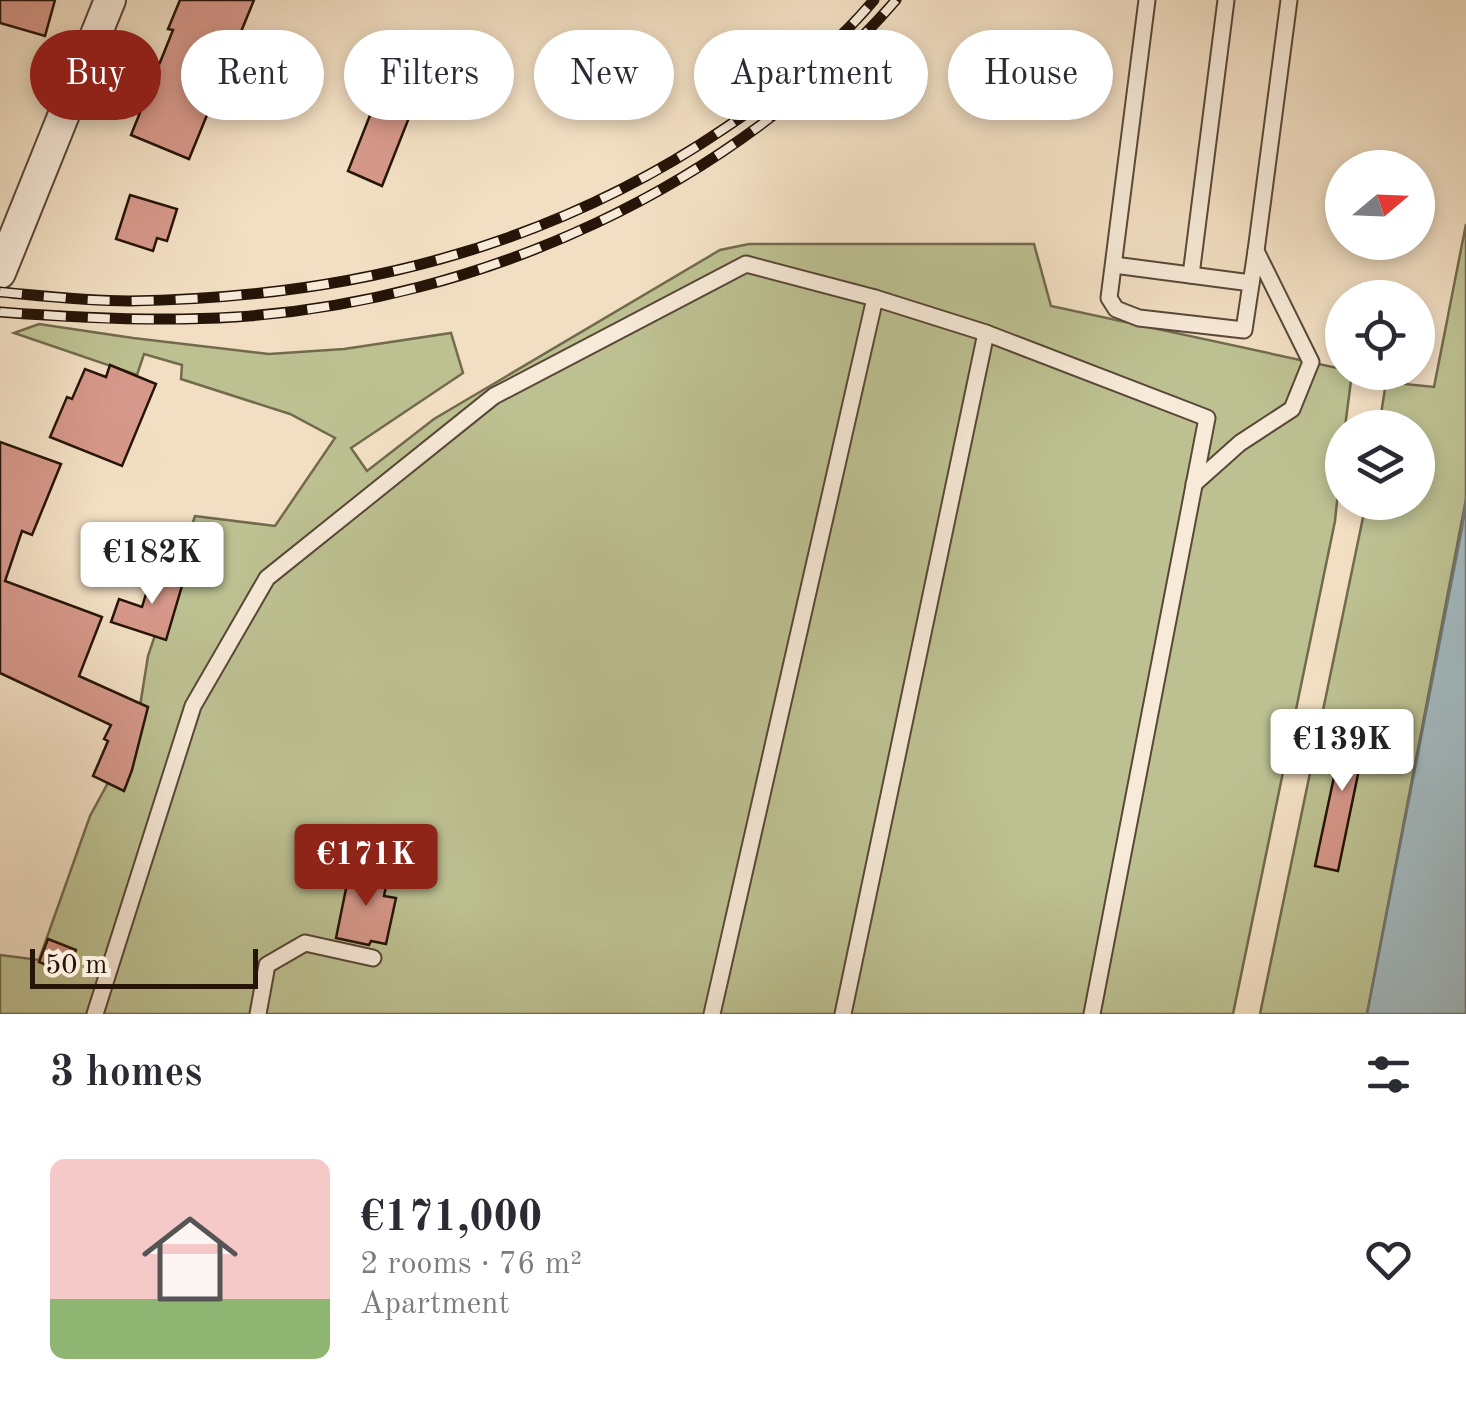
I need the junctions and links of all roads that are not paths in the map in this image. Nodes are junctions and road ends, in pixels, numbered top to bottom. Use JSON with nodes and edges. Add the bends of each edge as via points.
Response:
{"nodes":[{"id":1,"x":110,"y":0,"type":"edge"},
{"id":2,"x":1147,"y":0,"type":"edge"},
{"id":3,"x":1226,"y":0,"type":"edge"},
{"id":4,"x":1289,"y":0,"type":"edge"},
{"id":5,"x":1256,"y":252,"type":"junction"},
{"id":6,"x":1114,"y":264,"type":"junction"},
{"id":7,"x":0,"y":273,"type":"edge"},
{"id":8,"x":1190,"y":275,"type":"junction"},
{"id":9,"x":1251,"y":283,"type":"junction"},
{"id":10,"x":875,"y":298,"type":"junction"},
{"id":11,"x":986,"y":333,"type":"junction"},
{"id":12,"x":1194,"y":484,"type":"junction"},
{"id":13,"x":372,"y":958,"type":"dead end"},
{"id":14,"x":95,"y":1014,"type":"edge"},
{"id":15,"x":258,"y":1014,"type":"edge"},
{"id":16,"x":712,"y":1014,"type":"edge"},
{"id":17,"x":843,"y":1014,"type":"edge"},
{"id":18,"x":1092,"y":1014,"type":"edge"}],
"edges":[{"from":1,"to":7,"type":"street"},
{"from":2,"to":6,"type":"lane"},
{"from":3,"to":8,"type":"lane"},
{"from":4,"to":5,"type":"lane"},
{"from":5,"to":9,"type":"lane"},
{"from":5,"to":12,"type":"lane","via":[[1310,362],[1292,409]]},
{"from":6,"to":8,"type":"lane"},
{"from":6,"to":9,"type":"lane","via":[[1110,298],[1116,310],[1139,318],[1244,330]]},
{"from":8,"to":9,"type":"lane"},
{"from":10,"to":11,"type":"lane"},
{"from":10,"to":14,"type":"lane","via":[[746,264],[494,396],[268,578],[193,706]]},
{"from":10,"to":16,"type":"lane"},
{"from":11,"to":12,"type":"lane","via":[[1207,418]]},
{"from":11,"to":17,"type":"lane"},
{"from":12,"to":18,"type":"lane"},
{"from":13,"to":15,"type":"lane","via":[[305,944],[267,964]]}]}
